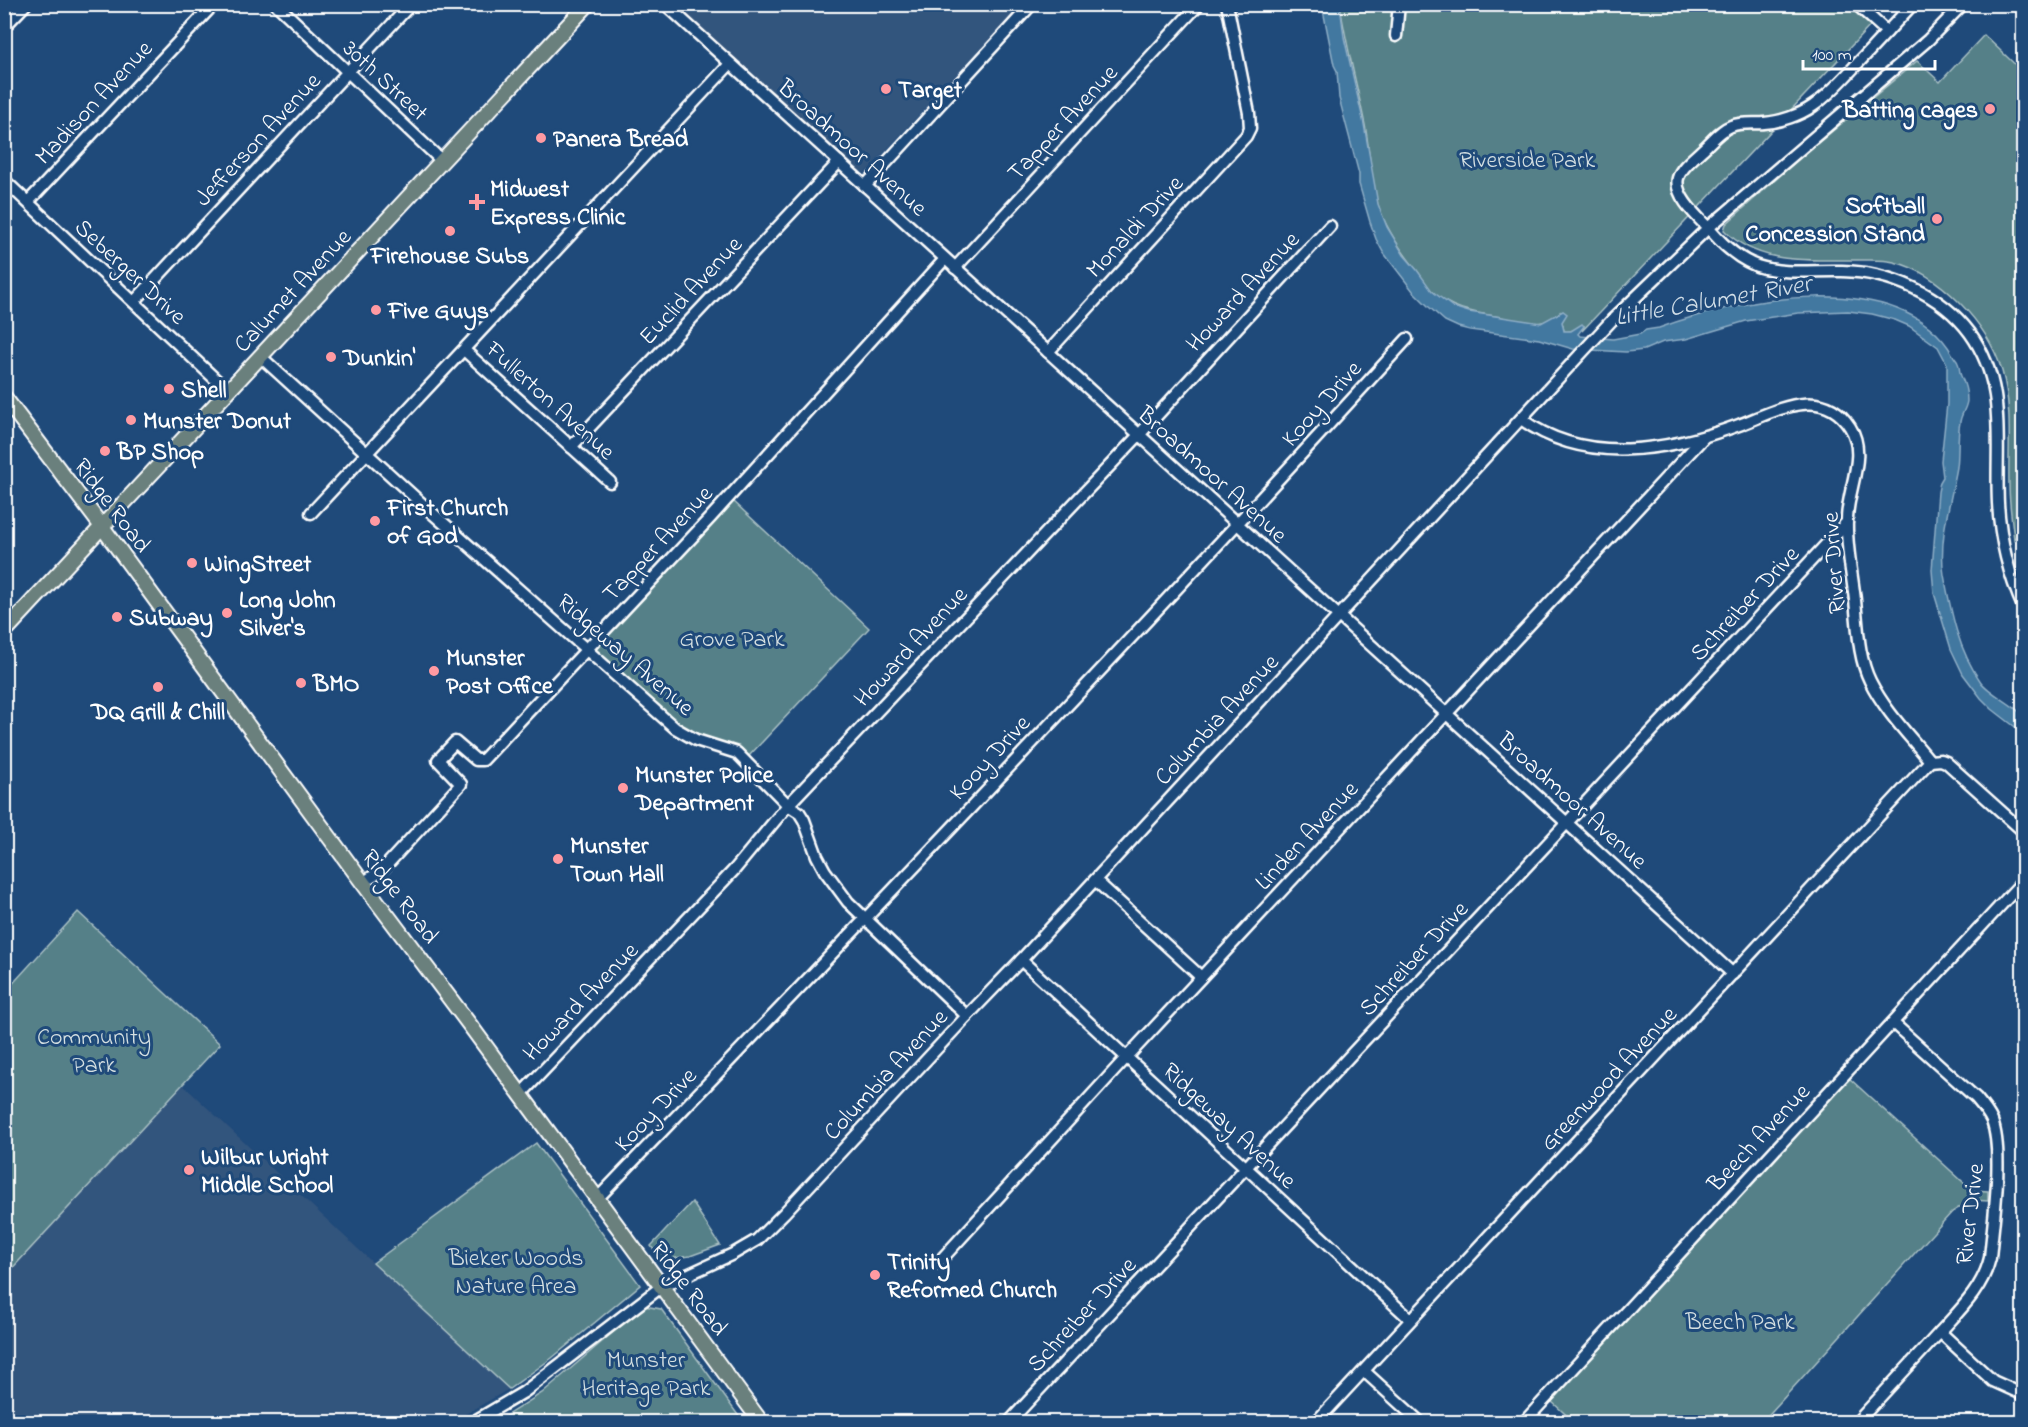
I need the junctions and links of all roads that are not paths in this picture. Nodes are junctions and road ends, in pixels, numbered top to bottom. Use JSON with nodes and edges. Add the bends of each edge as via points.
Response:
{"nodes":[{"id":1,"x":26,"y":4,"type":"edge"},
{"id":2,"x":214,"y":4,"type":"edge"},
{"id":3,"x":276,"y":4,"type":"edge"},
{"id":4,"x":411,"y":4,"type":"edge"},
{"id":5,"x":588,"y":4,"type":"edge"},
{"id":6,"x":665,"y":4,"type":"edge"},
{"id":7,"x":1032,"y":4,"type":"edge"},
{"id":8,"x":1199,"y":4,"type":"edge"},
{"id":9,"x":1227,"y":4,"type":"edge"},
{"id":10,"x":1399,"y":4,"type":"edge"},
{"id":11,"x":1856,"y":4,"type":"edge"},
{"id":12,"x":1913,"y":4,"type":"edge"},
{"id":13,"x":1963,"y":4,"type":"edge"},
{"id":14,"x":4,"y":27,"type":"edge"},
{"id":15,"x":1887,"y":32,"type":"junction"},
{"id":16,"x":1396,"y":36,"type":"dead end"},
{"id":17,"x":730,"y":64,"type":"junction"},
{"id":18,"x":348,"y":73,"type":"junction"},
{"id":19,"x":442,"y":161,"type":"junction"},
{"id":20,"x":838,"y":162,"type":"junction"},
{"id":21,"x":4,"y":180,"type":"edge"},
{"id":22,"x":865,"y":186,"type":"junction"},
{"id":23,"x":28,"y":202,"type":"junction"},
{"id":24,"x":1330,"y":226,"type":"dead end"},
{"id":25,"x":1708,"y":228,"type":"junction"},
{"id":26,"x":945,"y":259,"type":"junction"},
{"id":27,"x":955,"y":268,"type":"junction"},
{"id":28,"x":134,"y":302,"type":"junction"},
{"id":29,"x":1407,"y":339,"type":"dead end"},
{"id":30,"x":464,"y":350,"type":"junction"},
{"id":31,"x":1048,"y":352,"type":"junction"},
{"id":32,"x":261,"y":357,"type":"junction"},
{"id":33,"x":229,"y":392,"type":"junction"},
{"id":34,"x":4,"y":398,"type":"edge"},
{"id":35,"x":1521,"y":419,"type":"junction"},
{"id":36,"x":1139,"y":435,"type":"junction"},
{"id":37,"x":1705,"y":436,"type":"junction"},
{"id":38,"x":571,"y":447,"type":"junction"},
{"id":39,"x":366,"y":453,"type":"junction"},
{"id":40,"x":610,"y":482,"type":"dead end"},
{"id":41,"x":311,"y":513,"type":"dead end"},
{"id":42,"x":1847,"y":522,"type":"junction"},
{"id":43,"x":1238,"y":525,"type":"junction"},
{"id":44,"x":103,"y":528,"type":"junction"},
{"id":45,"x":2023,"y":604,"type":"edge"},
{"id":46,"x":1339,"y":616,"type":"junction"},
{"id":47,"x":4,"y":632,"type":"edge"},
{"id":48,"x":587,"y":649,"type":"junction"},
{"id":49,"x":1447,"y":714,"type":"junction"},
{"id":50,"x":1930,"y":761,"type":"junction"},
{"id":51,"x":788,"y":805,"type":"junction"},
{"id":52,"x":1567,"y":824,"type":"junction"},
{"id":53,"x":2024,"y":832,"type":"edge"},
{"id":54,"x":1095,"y":880,"type":"junction"},
{"id":55,"x":2024,"y":880,"type":"edge"},
{"id":56,"x":363,"y":883,"type":"junction"},
{"id":57,"x":866,"y":918,"type":"junction"},
{"id":58,"x":1021,"y":960,"type":"junction"},
{"id":59,"x":1733,"y":974,"type":"junction"},
{"id":60,"x":1201,"y":977,"type":"junction"},
{"id":61,"x":967,"y":1016,"type":"junction"},
{"id":62,"x":1893,"y":1023,"type":"junction"},
{"id":63,"x":1126,"y":1058,"type":"junction"},
{"id":64,"x":521,"y":1094,"type":"junction"},
{"id":65,"x":1245,"y":1168,"type":"junction"},
{"id":66,"x":597,"y":1199,"type":"junction"},
{"id":67,"x":938,"y":1263,"type":"dead end"},
{"id":68,"x":661,"y":1287,"type":"junction"},
{"id":69,"x":1410,"y":1319,"type":"junction"},
{"id":70,"x":1940,"y":1332,"type":"junction"},
{"id":71,"x":1364,"y":1371,"type":"junction"},
{"id":72,"x":2024,"y":1395,"type":"edge"},
{"id":73,"x":473,"y":1422,"type":"edge"},
{"id":74,"x":761,"y":1422,"type":"edge"},
{"id":75,"x":1009,"y":1422,"type":"edge"},
{"id":76,"x":1316,"y":1422,"type":"edge"},
{"id":77,"x":1420,"y":1422,"type":"edge"},
{"id":78,"x":1524,"y":1422,"type":"edge"},
{"id":79,"x":1857,"y":1422,"type":"edge"}],
"edges":[{"from":1,"to":14,"type":"street"},
{"from":2,"to":23,"type":"street","name":"Madison Avenue"},
{"from":3,"to":18,"type":"street","name":"30th Street"},
{"from":4,"to":18,"type":"street","name":"Jefferson Avenue"},
{"from":5,"to":19,"type":"main road","name":"Calumet Avenue"},
{"from":6,"to":17,"type":"street","name":"Broadmoor Avenue"},
{"from":7,"to":22,"type":"street"},
{"from":8,"to":27,"type":"street","name":"Tapper Avenue"},
{"from":9,"to":31,"type":"street","name":"Monaldi Drive","via":[[1250,113],[1246,136]]},
{"from":10,"to":16,"type":"street"},
{"from":11,"to":15,"type":"street"},
{"from":12,"to":15,"type":"street"},
{"from":13,"to":25,"type":"street","name":"Columbia Avenue","via":[[1928,40]]},
{"from":15,"to":25,"type":"street","via":[[1812,107],[1768,123],[1731,126],[1685,166],[1678,178],[1678,191]]},
{"from":17,"to":20,"type":"street","name":"Broadmoor Avenue"},
{"from":17,"to":30,"type":"street"},
{"from":18,"to":19,"type":"street","name":"30th Street"},
{"from":18,"to":28,"type":"street","name":"Jefferson Avenue"},
{"from":19,"to":32,"type":"main road","name":"Calumet Avenue"},
{"from":20,"to":22,"type":"street","name":"Broadmoor Avenue"},
{"from":20,"to":38,"type":"street","name":"Euclid Avenue"},
{"from":21,"to":23,"type":"street","name":"Seberger Drive"},
{"from":22,"to":26,"type":"street","name":"Broadmoor Avenue"},
{"from":23,"to":28,"type":"street","name":"Seberger Drive"},
{"from":24,"to":36,"type":"street","name":"Howard Avenue"},
{"from":25,"to":35,"type":"street","name":"Columbia Avenue","via":[[1612,320]]},
{"from":25,"to":45,"type":"street","via":[[1740,258],[1757,266],[1795,272],[1858,272],[1890,278],[1934,300],[1962,323],[1989,370],[1996,402],[2000,521],[2006,557]]},
{"from":26,"to":27,"type":"street","name":"Broadmoor Avenue"},
{"from":26,"to":48,"type":"street","name":"Tapper Avenue"},
{"from":27,"to":31,"type":"street","name":"Broadmoor Avenue"},
{"from":28,"to":33,"type":"street","name":"Seberger Drive"},
{"from":29,"to":43,"type":"street","name":"Kooy Drive"},
{"from":30,"to":38,"type":"street","name":"Fullerton Avenue"},
{"from":30,"to":39,"type":"street"},
{"from":31,"to":36,"type":"street","name":"Broadmoor Avenue"},
{"from":32,"to":33,"type":"main road","name":"Calumet Avenue"},
{"from":32,"to":39,"type":"street","name":"Ridgeway Avenue"},
{"from":33,"to":44,"type":"main road","name":"Calumet Avenue"},
{"from":34,"to":44,"type":"main road","name":"Ridge Road"},
{"from":35,"to":37,"type":"street","name":"River Drive","via":[[1535,430],[1564,441],[1603,450],[1650,448]]},
{"from":35,"to":46,"type":"street","name":"Columbia Avenue"},
{"from":36,"to":43,"type":"street","name":"Broadmoor Avenue"},
{"from":36,"to":51,"type":"street","name":"Howard Avenue"},
{"from":37,"to":42,"type":"street","name":"River Drive","via":[[1797,403],[1816,404],[1834,411],[1849,426],[1857,447]]},
{"from":37,"to":49,"type":"street","name":"Linden Avenue"},
{"from":38,"to":40,"type":"street","name":"Fullerton Avenue"},
{"from":39,"to":41,"type":"street"},
{"from":39,"to":48,"type":"street","name":"Ridgeway Avenue"},
{"from":42,"to":50,"type":"street","name":"River Drive","via":[[1865,669],[1887,709]]},
{"from":42,"to":52,"type":"street","name":"Schreiber Drive"},
{"from":43,"to":46,"type":"street","name":"Broadmoor Avenue"},
{"from":43,"to":57,"type":"street","name":"Kooy Drive"},
{"from":44,"to":47,"type":"main road","name":"Calumet Avenue"},
{"from":44,"to":56,"type":"main road","name":"Ridge Road"},
{"from":46,"to":49,"type":"street","name":"Broadmoor Avenue"},
{"from":46,"to":54,"type":"street","name":"Columbia Avenue"},
{"from":48,"to":51,"type":"street","name":"Ridgeway Avenue","via":[[675,728],[696,740],[737,753]]},
{"from":48,"to":56,"type":"street","name":"Tapper Avenue","via":[[483,760],[476,760],[455,742],[438,760],[461,784],[382,870]]},
{"from":49,"to":52,"type":"street","name":"Broadmoor Avenue"},
{"from":49,"to":60,"type":"street","name":"Linden Avenue"},
{"from":50,"to":53,"type":"street","name":"River Drive","via":[[1946,762]]},
{"from":50,"to":59,"type":"street","name":"Greenwood Avenue"},
{"from":51,"to":57,"type":"street","name":"Ridgeway Avenue","via":[[804,820],[825,871],[848,902]]},
{"from":51,"to":64,"type":"street","name":"Howard Avenue","via":[[735,869]]},
{"from":52,"to":59,"type":"street","name":"Broadmoor Avenue"},
{"from":52,"to":65,"type":"street","name":"Schreiber Drive"},
{"from":54,"to":58,"type":"street","name":"Columbia Avenue"},
{"from":54,"to":60,"type":"street"},
{"from":55,"to":62,"type":"street","name":"Beech Avenue"},
{"from":56,"to":64,"type":"main road","name":"Ridge Road"},
{"from":57,"to":61,"type":"street","name":"Ridgeway Avenue"},
{"from":57,"to":66,"type":"street","name":"Kooy Drive"},
{"from":58,"to":61,"type":"street","name":"Columbia Avenue"},
{"from":58,"to":63,"type":"street","name":"Ridgeway Avenue"},
{"from":59,"to":69,"type":"street","name":"Greenwood Avenue"},
{"from":60,"to":63,"type":"street","name":"Linden Avenue"},
{"from":61,"to":68,"type":"street","name":"Columbia Avenue","via":[[757,1240]]},
{"from":62,"to":70,"type":"street","name":"River Drive","via":[[1987,1110],[1996,1140],[1998,1157],[1987,1271],[1971,1297]]},
{"from":62,"to":78,"type":"street","name":"Beech Avenue"},
{"from":63,"to":65,"type":"street","name":"Ridgeway Avenue"},
{"from":63,"to":67,"type":"street","name":"Linden Avenue"},
{"from":64,"to":66,"type":"main road","name":"Ridge Road"},
{"from":65,"to":69,"type":"street","name":"Ridgeway Avenue"},
{"from":65,"to":75,"type":"street","name":"Schreiber Drive"},
{"from":66,"to":68,"type":"main road","name":"Ridge Road"},
{"from":68,"to":73,"type":"street","name":"Columbia Avenue","via":[[533,1386]]},
{"from":68,"to":74,"type":"main road","name":"Ridge Road"},
{"from":69,"to":71,"type":"street","name":"Greenwood Avenue"},
{"from":70,"to":72,"type":"street","via":[[1993,1381]]},
{"from":70,"to":79,"type":"street","name":"River Drive"},
{"from":71,"to":76,"type":"street","name":"Greenwood Avenue"},
{"from":71,"to":77,"type":"street"}]}
